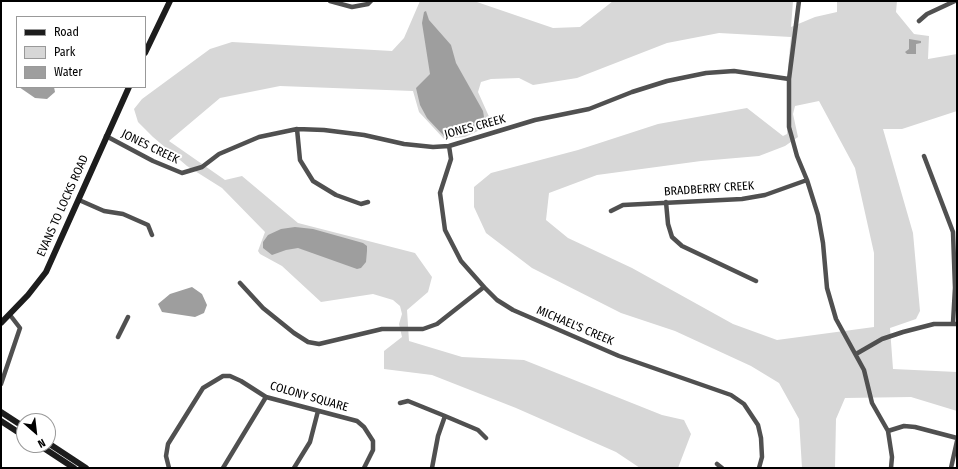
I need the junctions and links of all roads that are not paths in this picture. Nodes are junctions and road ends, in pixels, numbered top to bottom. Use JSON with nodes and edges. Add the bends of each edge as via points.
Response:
{"nodes":[{"id":1,"x":170,"y":1,"type":"edge"},
{"id":2,"x":330,"y":1,"type":"edge"},
{"id":3,"x":371,"y":1,"type":"edge"},
{"id":4,"x":799,"y":1,"type":"edge"},
{"id":5,"x":955,"y":1,"type":"edge"},
{"id":6,"x":919,"y":21,"type":"dead end"},
{"id":7,"x":146,"y":51,"type":"edge"},
{"id":8,"x":789,"y":79,"type":"junction"},
{"id":9,"x":129,"y":88,"type":"edge"},
{"id":10,"x":297,"y":129,"type":"junction"},
{"id":11,"x":106,"y":136,"type":"junction"},
{"id":12,"x":449,"y":146,"type":"junction"},
{"id":13,"x":924,"y":156,"type":"dead end"},
{"id":14,"x":807,"y":180,"type":"junction"},
{"id":15,"x":79,"y":200,"type":"junction"},
{"id":16,"x":368,"y":202,"type":"dead end"},
{"id":17,"x":666,"y":202,"type":"junction"},
{"id":18,"x":610,"y":211,"type":"dead end"},
{"id":19,"x":152,"y":235,"type":"dead end"},
{"id":20,"x":756,"y":282,"type":"dead end"},
{"id":21,"x":240,"y":284,"type":"dead end"},
{"id":22,"x":484,"y":287,"type":"junction"},
{"id":23,"x":10,"y":314,"type":"junction"},
{"id":24,"x":128,"y":317,"type":"dead end"},
{"id":25,"x":1,"y":323,"type":"edge"},
{"id":26,"x":955,"y":324,"type":"edge"},
{"id":27,"x":118,"y":337,"type":"dead end"},
{"id":28,"x":856,"y":354,"type":"junction"},
{"id":29,"x":1,"y":384,"type":"edge"},
{"id":30,"x":266,"y":397,"type":"junction"},
{"id":31,"x":400,"y":403,"type":"dead end"},
{"id":32,"x":1,"y":412,"type":"edge"},
{"id":33,"x":318,"y":412,"type":"junction"},
{"id":34,"x":445,"y":416,"type":"junction"},
{"id":35,"x":1,"y":421,"type":"edge"},
{"id":36,"x":16,"y":422,"type":"edge"},
{"id":37,"x":16,"y":431,"type":"edge"},
{"id":38,"x":888,"y":431,"type":"junction"},
{"id":39,"x":486,"y":438,"type":"dead end"},
{"id":40,"x":957,"y":438,"type":"edge"},
{"id":41,"x":957,"y":441,"type":"edge"},
{"id":42,"x":56,"y":448,"type":"edge"},
{"id":43,"x":51,"y":453,"type":"edge"},
{"id":44,"x":717,"y":464,"type":"dead end"},
{"id":45,"x":74,"y":468,"type":"edge"},
{"id":46,"x":86,"y":468,"type":"edge"},
{"id":47,"x":169,"y":468,"type":"edge"},
{"id":48,"x":223,"y":468,"type":"edge"},
{"id":49,"x":294,"y":468,"type":"edge"},
{"id":50,"x":364,"y":468,"type":"edge"},
{"id":51,"x":432,"y":468,"type":"edge"},
{"id":52,"x":722,"y":468,"type":"edge"},
{"id":53,"x":759,"y":468,"type":"edge"},
{"id":54,"x":891,"y":468,"type":"edge"},
{"id":55,"x":951,"y":468,"type":"edge"}],
"edges":[{"from":1,"to":7,"type":"street"},
{"from":2,"to":3,"type":"street","via":[[352,7]]},
{"from":4,"to":8,"type":"street"},
{"from":5,"to":6,"type":"street","via":[[927,14]]},
{"from":8,"to":12,"type":"street","name":"JONES CREEK","via":[[734,72],[706,73],[667,81],[588,109],[535,120]]},
{"from":8,"to":14,"type":"street","via":[[789,127]]},
{"from":9,"to":11,"type":"street","name":"EVANS TO LOCKS ROAD"},
{"from":10,"to":11,"type":"street","name":"JONES CREEK","via":[[259,137],[219,154],[202,167],[182,173]]},
{"from":10,"to":12,"type":"street","name":"JONES CREEK","via":[[364,135],[404,144]]},
{"from":10,"to":16,"type":"street","via":[[300,160],[313,181],[336,195],[361,204]]},
{"from":11,"to":15,"type":"street","name":"EVANS TO LOCKS ROAD"},
{"from":12,"to":22,"type":"street","name":"MICHAEL'S CREEK","via":[[451,159],[440,193],[445,230],[462,261]]},
{"from":13,"to":26,"type":"street","via":[[953,232]]},
{"from":14,"to":17,"type":"street","name":"BRADBERRY CREEK","via":[[765,195],[742,199]]},
{"from":14,"to":28,"type":"street","via":[[818,215],[827,288],[836,320]]},
{"from":15,"to":19,"type":"street","via":[[104,211],[123,214],[142,222],[148,225]]},
{"from":15,"to":23,"type":"street","name":"EVANS TO LOCKS ROAD","via":[[46,272]]},
{"from":17,"to":18,"type":"street","name":"BRADBERRY CREEK","via":[[623,205]]},
{"from":17,"to":20,"type":"street","via":[[672,237],[682,246]]},
{"from":21,"to":22,"type":"street","via":[[263,308],[294,333],[308,342],[319,344],[382,329],[422,329],[437,324]]},
{"from":22,"to":53,"type":"street","name":"MICHAEL'S CREEK","via":[[497,300],[513,310],[619,356],[731,395],[744,404],[758,425],[762,457]]},
{"from":23,"to":25,"type":"street","name":"EVANS TO LOCKS ROAD"},
{"from":23,"to":29,"type":"street","via":[[20,328]]},
{"from":24,"to":27,"type":"street"},
{"from":26,"to":28,"type":"street","via":[[934,324],[897,334],[882,339]]},
{"from":28,"to":38,"type":"street","via":[[864,370],[872,403]]},
{"from":30,"to":33,"type":"street","name":"COLONY SQUARE"},
{"from":30,"to":47,"type":"street","name":"COLONY SQUARE","via":[[230,376],[223,376],[209,384],[199,394],[168,444],[166,456]]},
{"from":30,"to":48,"type":"street"},
{"from":31,"to":34,"type":"street","via":[[408,401]]},
{"from":32,"to":36,"type":"street"},
{"from":33,"to":49,"type":"street","via":[[310,442]]},
{"from":33,"to":50,"type":"street","name":"COLONY SQUARE","via":[[357,421],[364,427],[373,441],[373,450]]},
{"from":34,"to":39,"type":"street","via":[[478,430]]},
{"from":34,"to":51,"type":"street"},
{"from":35,"to":37,"type":"street"},
{"from":38,"to":40,"type":"street","via":[[904,426],[916,427]]},
{"from":38,"to":54,"type":"street"},
{"from":41,"to":55,"type":"street"},
{"from":42,"to":46,"type":"street"},
{"from":43,"to":45,"type":"street"},
{"from":44,"to":52,"type":"street"}]}
